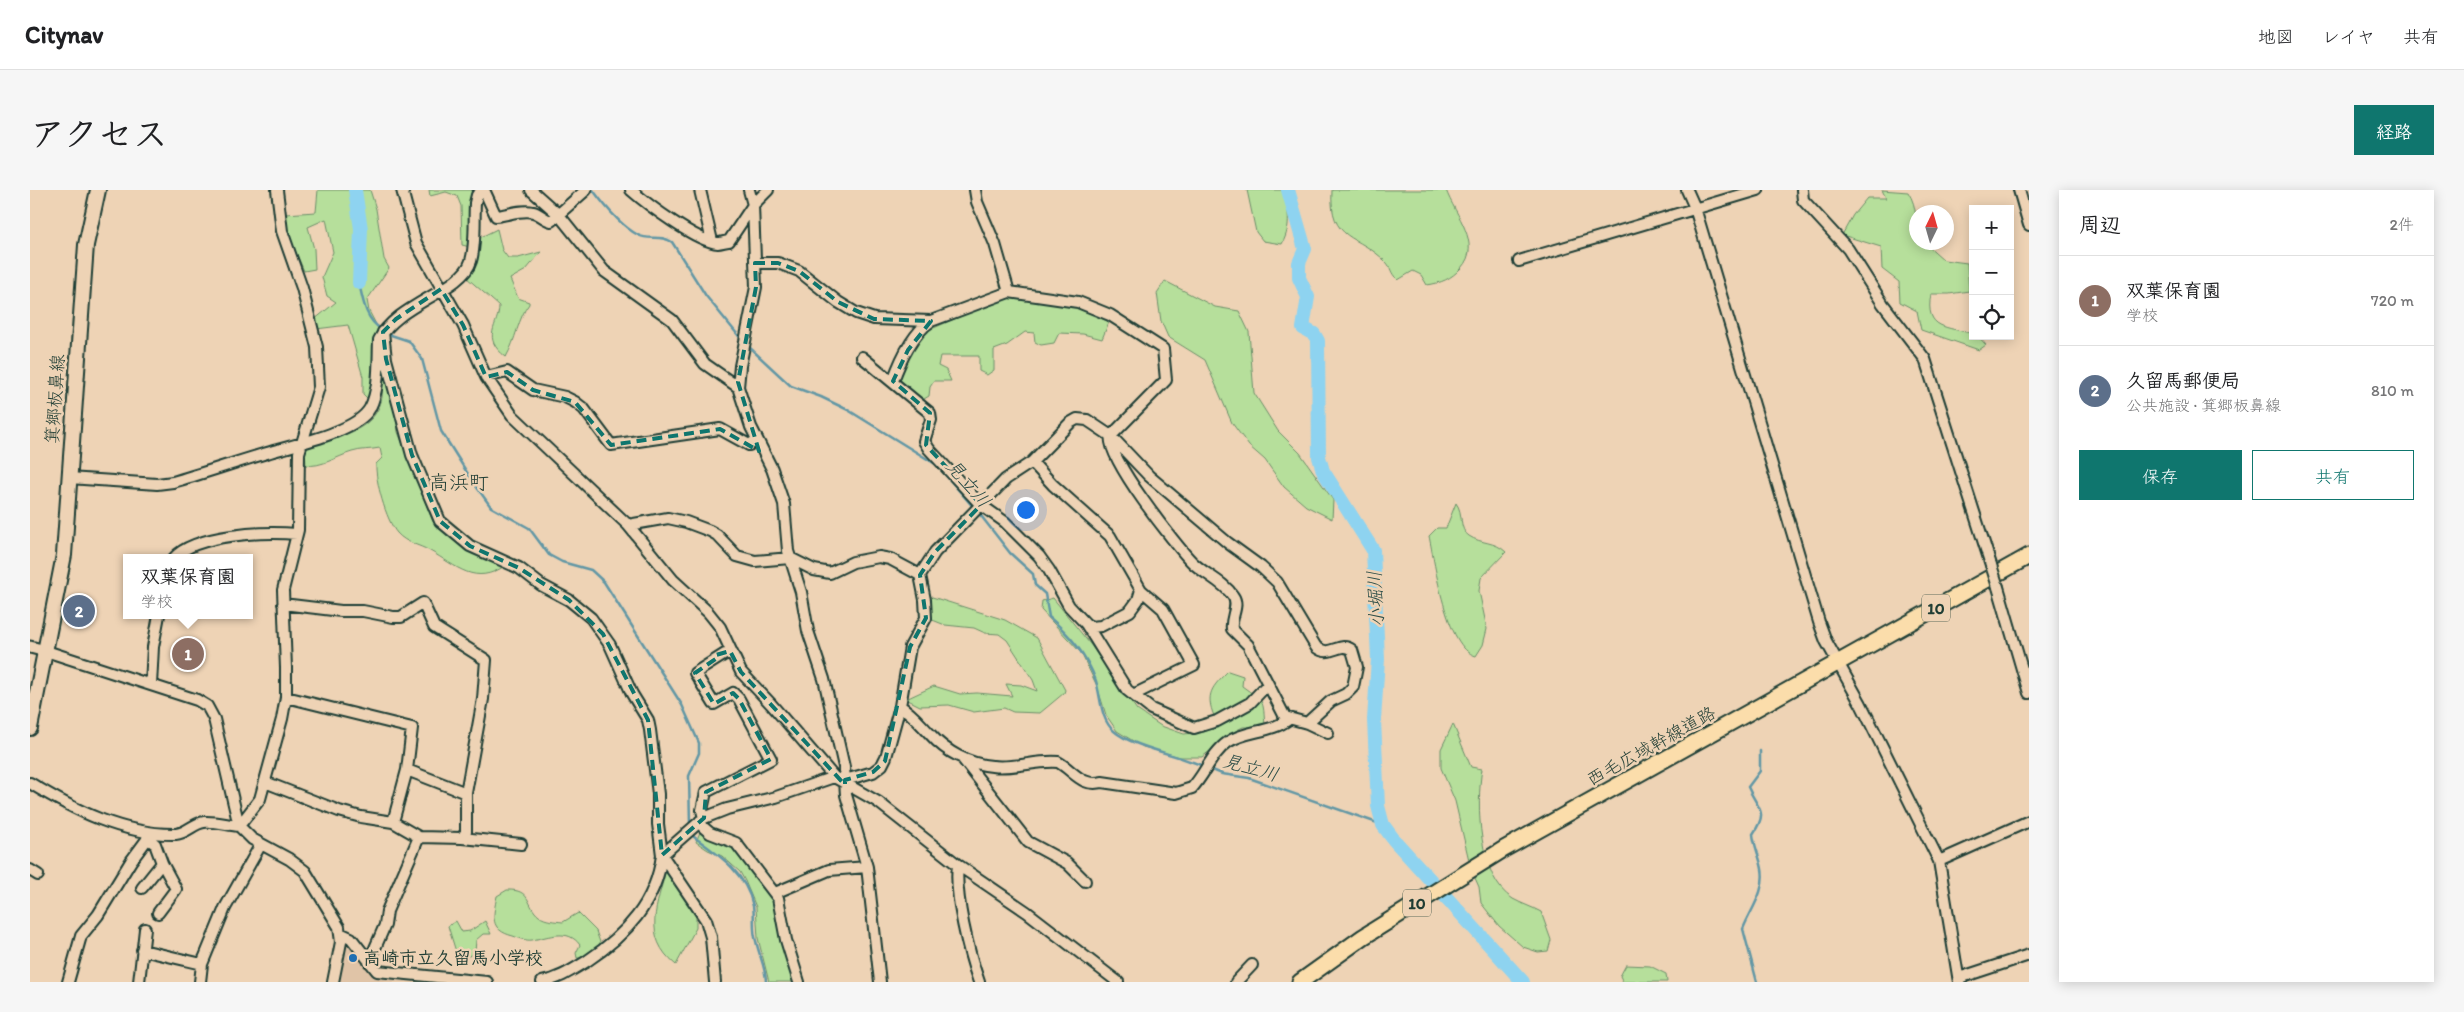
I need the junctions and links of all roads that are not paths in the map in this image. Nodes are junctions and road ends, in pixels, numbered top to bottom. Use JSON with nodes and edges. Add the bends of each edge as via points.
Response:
{"nodes":[{"id":1,"x":98,"y":190,"type":"edge"},
{"id":2,"x":277,"y":190,"type":"edge"},
{"id":3,"x":402,"y":190,"type":"edge"},
{"id":4,"x":483,"y":190,"type":"edge"},
{"id":5,"x":531,"y":190,"type":"edge"},
{"id":6,"x":586,"y":190,"type":"edge"},
{"id":7,"x":631,"y":190,"type":"edge"},
{"id":8,"x":700,"y":190,"type":"edge"},
{"id":9,"x":749,"y":190,"type":"edge"},
{"id":10,"x":768,"y":190,"type":"edge"},
{"id":11,"x":975,"y":190,"type":"edge"},
{"id":12,"x":1687,"y":190,"type":"edge"},
{"id":13,"x":1758,"y":190,"type":"edge"},
{"id":14,"x":1802,"y":190,"type":"edge"},
{"id":15,"x":2019,"y":190,"type":"edge"},
{"id":16,"x":753,"y":205,"type":"junction"},
{"id":17,"x":1695,"y":208,"type":"junction"},
{"id":18,"x":559,"y":215,"type":"junction"},
{"id":19,"x":2029,"y":225,"type":"edge"},
{"id":20,"x":712,"y":241,"type":"junction"},
{"id":21,"x":1519,"y":262,"type":"dead end"},
{"id":22,"x":755,"y":263,"type":"junction"},
{"id":23,"x":440,"y":289,"type":"junction"},
{"id":24,"x":1009,"y":292,"type":"junction"},
{"id":25,"x":931,"y":321,"type":"junction"},
{"id":26,"x":383,"y":332,"type":"junction"},
{"id":27,"x":862,"y":357,"type":"dead end"},
{"id":28,"x":486,"y":377,"type":"junction"},
{"id":29,"x":893,"y":381,"type":"junction"},
{"id":30,"x":738,"y":387,"type":"junction"},
{"id":31,"x":1111,"y":436,"type":"junction"},
{"id":32,"x":757,"y":440,"type":"junction"},
{"id":33,"x":302,"y":444,"type":"junction"},
{"id":34,"x":1032,"y":462,"type":"junction"},
{"id":35,"x":69,"y":478,"type":"junction"},
{"id":36,"x":978,"y":508,"type":"junction"},
{"id":37,"x":628,"y":525,"type":"junction"},
{"id":38,"x":297,"y":534,"type":"junction"},
{"id":39,"x":178,"y":554,"type":"edge"},
{"id":40,"x":2029,"y":556,"type":"edge"},
{"id":41,"x":790,"y":558,"type":"junction"},
{"id":42,"x":920,"y":575,"type":"junction"},
{"id":43,"x":1141,"y":590,"type":"junction"},
{"id":44,"x":283,"y":604,"type":"junction"},
{"id":45,"x":158,"y":619,"type":"edge"},
{"id":46,"x":1086,"y":624,"type":"junction"},
{"id":47,"x":30,"y":647,"type":"edge"},
{"id":48,"x":46,"y":650,"type":"junction"},
{"id":49,"x":731,"y":654,"type":"junction"},
{"id":50,"x":1838,"y":662,"type":"junction"},
{"id":51,"x":151,"y":685,"type":"junction"},
{"id":52,"x":1268,"y":685,"type":"junction"},
{"id":53,"x":2029,"y":693,"type":"edge"},
{"id":54,"x":1133,"y":695,"type":"junction"},
{"id":55,"x":286,"y":697,"type":"junction"},
{"id":56,"x":900,"y":706,"type":"junction"},
{"id":57,"x":1289,"y":720,"type":"junction"},
{"id":58,"x":1307,"y":723,"type":"junction"},
{"id":59,"x":30,"y":728,"type":"edge"},
{"id":60,"x":1328,"y":733,"type":"dead end"},
{"id":61,"x":962,"y":758,"type":"junction"},
{"id":62,"x":407,"y":770,"type":"junction"},
{"id":63,"x":834,"y":777,"type":"junction"},
{"id":64,"x":265,"y":782,"type":"junction"},
{"id":65,"x":845,"y":782,"type":"junction"},
{"id":66,"x":30,"y":783,"type":"edge"},
{"id":67,"x":466,"y":793,"type":"junction"},
{"id":68,"x":702,"y":820,"type":"junction"},
{"id":69,"x":393,"y":822,"type":"junction"},
{"id":70,"x":2029,"y":822,"type":"edge"},
{"id":71,"x":239,"y":826,"type":"junction"},
{"id":72,"x":149,"y":836,"type":"junction"},
{"id":73,"x":419,"y":837,"type":"junction"},
{"id":74,"x":462,"y":838,"type":"junction"},
{"id":75,"x":261,"y":844,"type":"junction"},
{"id":76,"x":521,"y":844,"type":"dead end"},
{"id":77,"x":662,"y":855,"type":"junction"},
{"id":78,"x":1939,"y":861,"type":"junction"},
{"id":79,"x":162,"y":864,"type":"junction"},
{"id":80,"x":958,"y":865,"type":"junction"},
{"id":81,"x":867,"y":868,"type":"junction"},
{"id":82,"x":1085,"y":881,"type":"dead end"},
{"id":83,"x":142,"y":888,"type":"dead end"},
{"id":84,"x":775,"y":893,"type":"junction"},
{"id":85,"x":158,"y":913,"type":"dead end"},
{"id":86,"x":145,"y":929,"type":"dead end"},
{"id":87,"x":340,"y":933,"type":"junction"},
{"id":88,"x":142,"y":950,"type":"junction"},
{"id":89,"x":2029,"y":955,"type":"edge"},
{"id":90,"x":369,"y":962,"type":"junction"},
{"id":91,"x":202,"y":964,"type":"junction"},
{"id":92,"x":1252,"y":965,"type":"dead end"},
{"id":93,"x":1959,"y":980,"type":"edge"},
{"id":94,"x":68,"y":982,"type":"edge"},
{"id":95,"x":139,"y":982,"type":"edge"},
{"id":96,"x":200,"y":982,"type":"edge"},
{"id":97,"x":333,"y":982,"type":"edge"},
{"id":98,"x":487,"y":982,"type":"edge"},
{"id":99,"x":542,"y":982,"type":"edge"},
{"id":100,"x":715,"y":982,"type":"edge"},
{"id":101,"x":798,"y":982,"type":"edge"},
{"id":102,"x":880,"y":982,"type":"edge"},
{"id":103,"x":979,"y":982,"type":"edge"},
{"id":104,"x":1118,"y":982,"type":"edge"},
{"id":105,"x":1236,"y":982,"type":"edge"},
{"id":106,"x":1300,"y":982,"type":"edge"}],
"edges":[{"from":1,"to":35,"type":"main road","name":"箕郷板鼻線","via":[[86,245]]},
{"from":2,"to":33,"type":"street","via":[[282,231],[302,288],[319,359],[318,395]]},
{"from":3,"to":23,"type":"street","via":[[416,243]]},
{"from":4,"to":18,"type":"street","via":[[496,216],[527,211],[551,221]]},
{"from":4,"to":23,"type":"street","via":[[475,203],[471,260],[465,274]]},
{"from":5,"to":18,"type":"street"},
{"from":6,"to":18,"type":"street"},
{"from":7,"to":20,"type":"street","via":[[692,233]]},
{"from":8,"to":20,"type":"street"},
{"from":9,"to":16,"type":"street"},
{"from":10,"to":16,"type":"street"},
{"from":11,"to":24,"type":"street"},
{"from":12,"to":17,"type":"street"},
{"from":13,"to":17,"type":"street"},
{"from":14,"to":53,"type":"street","bridge":true,"via":[[1803,200],[1848,249],[1883,304],[1925,359]]},
{"from":15,"to":19,"type":"street"},
{"from":16,"to":20,"type":"street","via":[[729,241]]},
{"from":16,"to":22,"type":"street"},
{"from":17,"to":21,"type":"street"},
{"from":17,"to":50,"type":"street","via":[[1818,622]]},
{"from":18,"to":30,"type":"street","via":[[604,271],[672,320],[705,364]]},
{"from":22,"to":25,"type":"street","via":[[778,263],[799,271],[838,302],[874,319]]},
{"from":22,"to":30,"type":"street","via":[[756,287]]},
{"from":23,"to":26,"type":"street","via":[[396,319]]},
{"from":23,"to":28,"type":"street","via":[[463,325]]},
{"from":24,"to":25,"type":"street"},
{"from":24,"to":31,"type":"street","via":[[1078,302],[1110,315],[1163,349],[1166,380]]},
{"from":25,"to":29,"type":"street","via":[[908,350]]},
{"from":26,"to":33,"type":"street","via":[[379,340],[375,395],[369,410],[336,432]]},
{"from":26,"to":77,"type":"street","via":[[386,359],[412,456],[440,521],[470,546],[520,568],[581,609],[610,645],[632,694],[648,720]]},
{"from":27,"to":29,"type":"street"},
{"from":28,"to":32,"type":"street","via":[[507,372],[533,390],[575,402],[612,445],[720,428],[742,443],[749,445]]},
{"from":28,"to":37,"type":"street","via":[[512,415]]},
{"from":29,"to":36,"type":"street","via":[[930,413],[931,420],[924,437],[926,445]]},
{"from":30,"to":32,"type":"street"},
{"from":31,"to":34,"type":"street","via":[[1087,420],[1074,420]]},
{"from":31,"to":52,"type":"street","via":[[1110,445],[1128,480],[1148,507],[1191,561],[1234,597],[1236,606],[1231,619],[1232,628],[1248,645]]},
{"from":31,"to":58,"type":"street","via":[[1149,476],[1277,582],[1316,647],[1327,652],[1344,647],[1352,650],[1357,667],[1353,686]]},
{"from":32,"to":41,"type":"street","via":[[772,469],[784,504]]},
{"from":33,"to":35,"type":"street","via":[[173,482],[157,484]]},
{"from":33,"to":38,"type":"street"},
{"from":34,"to":36,"type":"street","via":[[1006,478]]},
{"from":34,"to":43,"type":"street","via":[[1110,536]]},
{"from":35,"to":48,"type":"main road","name":"箕郷板鼻線","via":[[64,555]]},
{"from":36,"to":42,"type":"street","via":[[936,552]]},
{"from":36,"to":46,"type":"street","via":[[1005,522],[1039,556],[1069,606]]},
{"from":37,"to":41,"type":"street","via":[[668,518],[710,530],[737,556],[745,559]]},
{"from":37,"to":49,"type":"street","via":[[673,580],[715,621]]},
{"from":38,"to":39,"type":"street","via":[[268,532],[220,538],[181,550]]},
{"from":38,"to":44,"type":"street","via":[[284,584]]},
{"from":40,"to":50,"type":"main road","name":"西毛広域幹線道路","number":"10"},
{"from":41,"to":42,"type":"street","via":[[814,570],[830,573],[853,562],[879,557],[890,559]]},
{"from":41,"to":65,"type":"street","via":[[824,679]]},
{"from":42,"to":56,"type":"street","via":[[926,618],[910,647]]},
{"from":43,"to":46,"type":"street","via":[[1130,611],[1101,626]]},
{"from":43,"to":54,"type":"street","via":[[1163,609],[1194,665]]},
{"from":44,"to":55,"type":"street"},
{"from":44,"to":67,"type":"street","via":[[401,617],[423,603],[434,626],[486,660],[483,699]]},
{"from":45,"to":51,"type":"street"},
{"from":46,"to":54,"type":"street","via":[[1126,690]]},
{"from":47,"to":48,"type":"street"},
{"from":48,"to":51,"type":"street"},
{"from":48,"to":59,"type":"main road","name":"箕郷板鼻線"},
{"from":49,"to":63,"type":"street","via":[[741,672]]},
{"from":49,"to":68,"type":"street","via":[[725,654],[695,673],[714,704],[733,693],[739,699],[771,759],[706,792]]},
{"from":50,"to":78,"type":"street"},
{"from":50,"to":106,"type":"main road","name":"西毛広域幹線道路","number":"10","via":[[1504,849]]},
{"from":51,"to":71,"type":"street","via":[[207,706],[214,720]]},
{"from":52,"to":54,"type":"street","via":[[1250,703],[1217,721],[1194,728],[1151,709]]},
{"from":52,"to":57,"type":"street"},
{"from":55,"to":62,"type":"street","via":[[412,728]]},
{"from":55,"to":64,"type":"street"},
{"from":56,"to":61,"type":"street","via":[[916,718],[940,745]]},
{"from":56,"to":65,"type":"street","via":[[882,765],[873,772]]},
{"from":57,"to":58,"type":"street"},
{"from":57,"to":61,"type":"street","via":[[1228,742],[1192,788],[1176,793],[1084,782],[1058,762],[1007,767]]},
{"from":58,"to":60,"type":"street"},
{"from":61,"to":82,"type":"street","via":[[1028,842],[1067,863]]},
{"from":62,"to":67,"type":"street"},
{"from":62,"to":69,"type":"street"},
{"from":63,"to":65,"type":"street"},
{"from":63,"to":68,"type":"street","via":[[776,797],[727,808]]},
{"from":64,"to":69,"type":"street","via":[[339,811]]},
{"from":64,"to":71,"type":"street","via":[[260,799]]},
{"from":65,"to":80,"type":"street","via":[[878,802]]},
{"from":65,"to":81,"type":"street"},
{"from":66,"to":72,"type":"street","via":[[108,823]]},
{"from":67,"to":74,"type":"street","via":[[466,832]]},
{"from":68,"to":77,"type":"street"},
{"from":68,"to":84,"type":"street","via":[[703,827],[710,833],[736,843]]},
{"from":69,"to":73,"type":"street"},
{"from":70,"to":78,"type":"street"},
{"from":71,"to":72,"type":"street","via":[[204,822],[180,834]]},
{"from":71,"to":75,"type":"street"},
{"from":72,"to":79,"type":"street"},
{"from":72,"to":94,"type":"street","via":[[81,936]]},
{"from":73,"to":74,"type":"street"},
{"from":73,"to":90,"type":"street"},
{"from":74,"to":76,"type":"street"},
{"from":75,"to":87,"type":"street","via":[[305,871]]},
{"from":75,"to":91,"type":"street","via":[[224,908]]},
{"from":77,"to":99,"type":"street","via":[[649,899],[632,925],[615,941],[564,975]]},
{"from":77,"to":100,"type":"street","via":[[706,920],[711,937]]},
{"from":78,"to":93,"type":"street"},
{"from":79,"to":83,"type":"street"},
{"from":79,"to":85,"type":"street","via":[[176,889]]},
{"from":80,"to":103,"type":"street","via":[[960,901]]},
{"from":80,"to":104,"type":"street","via":[[1027,912]]},
{"from":81,"to":84,"type":"street","via":[[829,870]]},
{"from":81,"to":102,"type":"street"},
{"from":84,"to":101,"type":"street"},
{"from":86,"to":88,"type":"street"},
{"from":87,"to":90,"type":"street","via":[[351,938]]},
{"from":87,"to":97,"type":"street"},
{"from":88,"to":91,"type":"street"},
{"from":88,"to":95,"type":"street"},
{"from":89,"to":93,"type":"street"},
{"from":90,"to":98,"type":"street","via":[[377,970]]},
{"from":91,"to":96,"type":"street"},
{"from":92,"to":105,"type":"street"}]}
